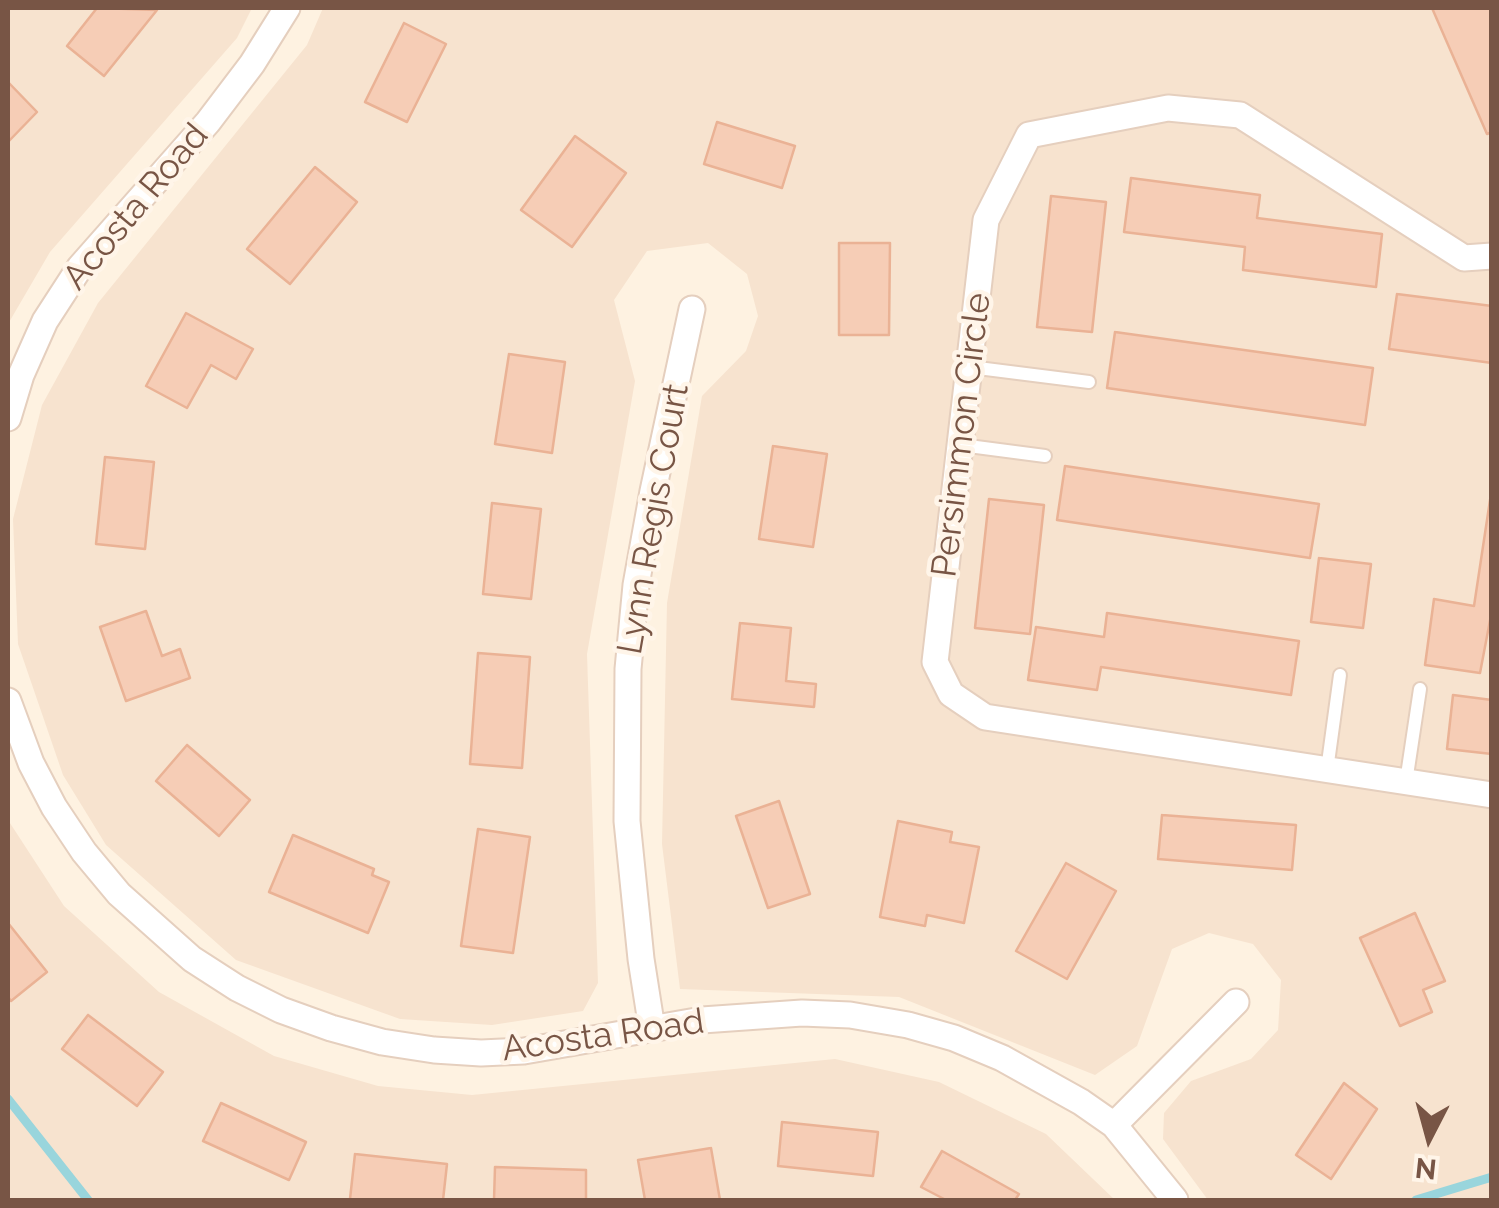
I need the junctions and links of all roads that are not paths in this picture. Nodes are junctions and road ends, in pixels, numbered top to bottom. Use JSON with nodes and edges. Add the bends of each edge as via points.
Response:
{"nodes":[{"id":1,"x":287,"y":8,"type":"edge"},
{"id":2,"x":1492,"y":256,"type":"edge"},
{"id":3,"x":692,"y":309,"type":"dead end"},
{"id":4,"x":970,"y":367,"type":"junction"},
{"id":5,"x":1090,"y":382,"type":"dead end"},
{"id":6,"x":8,"y":418,"type":"edge"},
{"id":7,"x":961,"y":445,"type":"junction"},
{"id":8,"x":1045,"y":456,"type":"dead end"},
{"id":9,"x":1340,"y":675,"type":"dead end"},
{"id":10,"x":1420,"y":690,"type":"dead end"},
{"id":11,"x":8,"y":701,"type":"edge"},
{"id":12,"x":1327,"y":770,"type":"junction"},
{"id":13,"x":1406,"y":782,"type":"junction"},
{"id":14,"x":1492,"y":795,"type":"edge"},
{"id":15,"x":1236,"y":1002,"type":"dead end"},
{"id":16,"x":652,"y":1029,"type":"junction"},
{"id":17,"x":1114,"y":1125,"type":"junction"},
{"id":18,"x":1175,"y":1200,"type":"edge"}],
"edges":[{"from":1,"to":6,"type":"street","name":"Acosta Road","via":[[208,122],[80,267],[45,322]]},
{"from":2,"to":4,"type":"street","name":"Persimmon Circle","via":[[1464,258],[1240,115],[1168,108],[1029,135],[986,220]]},
{"from":3,"to":16,"type":"street","name":"Lynn Regis Court","via":[[652,492],[628,669],[627,822]]},
{"from":4,"to":5,"type":"lane"},
{"from":4,"to":7,"type":"street","name":"Persimmon Circle"},
{"from":7,"to":8,"type":"lane"},
{"from":7,"to":12,"type":"street","name":"Persimmon Circle","via":[[935,662],[951,694],[985,717]]},
{"from":9,"to":12,"type":"lane"},
{"from":10,"to":13,"type":"lane"},
{"from":11,"to":16,"type":"street","name":"Acosta Road","via":[[54,807],[119,894],[192,958],[281,1010],[382,1042],[434,1050],[524,1051]]},
{"from":12,"to":13,"type":"street","name":"Persimmon Circle"},
{"from":13,"to":14,"type":"street","name":"Persimmon Circle"},
{"from":15,"to":17,"type":"street"},
{"from":16,"to":17,"type":"street","name":"Acosta Road","via":[[802,1012],[908,1024],[1002,1058]]},
{"from":17,"to":18,"type":"street","name":"Acosta Road"}]}
